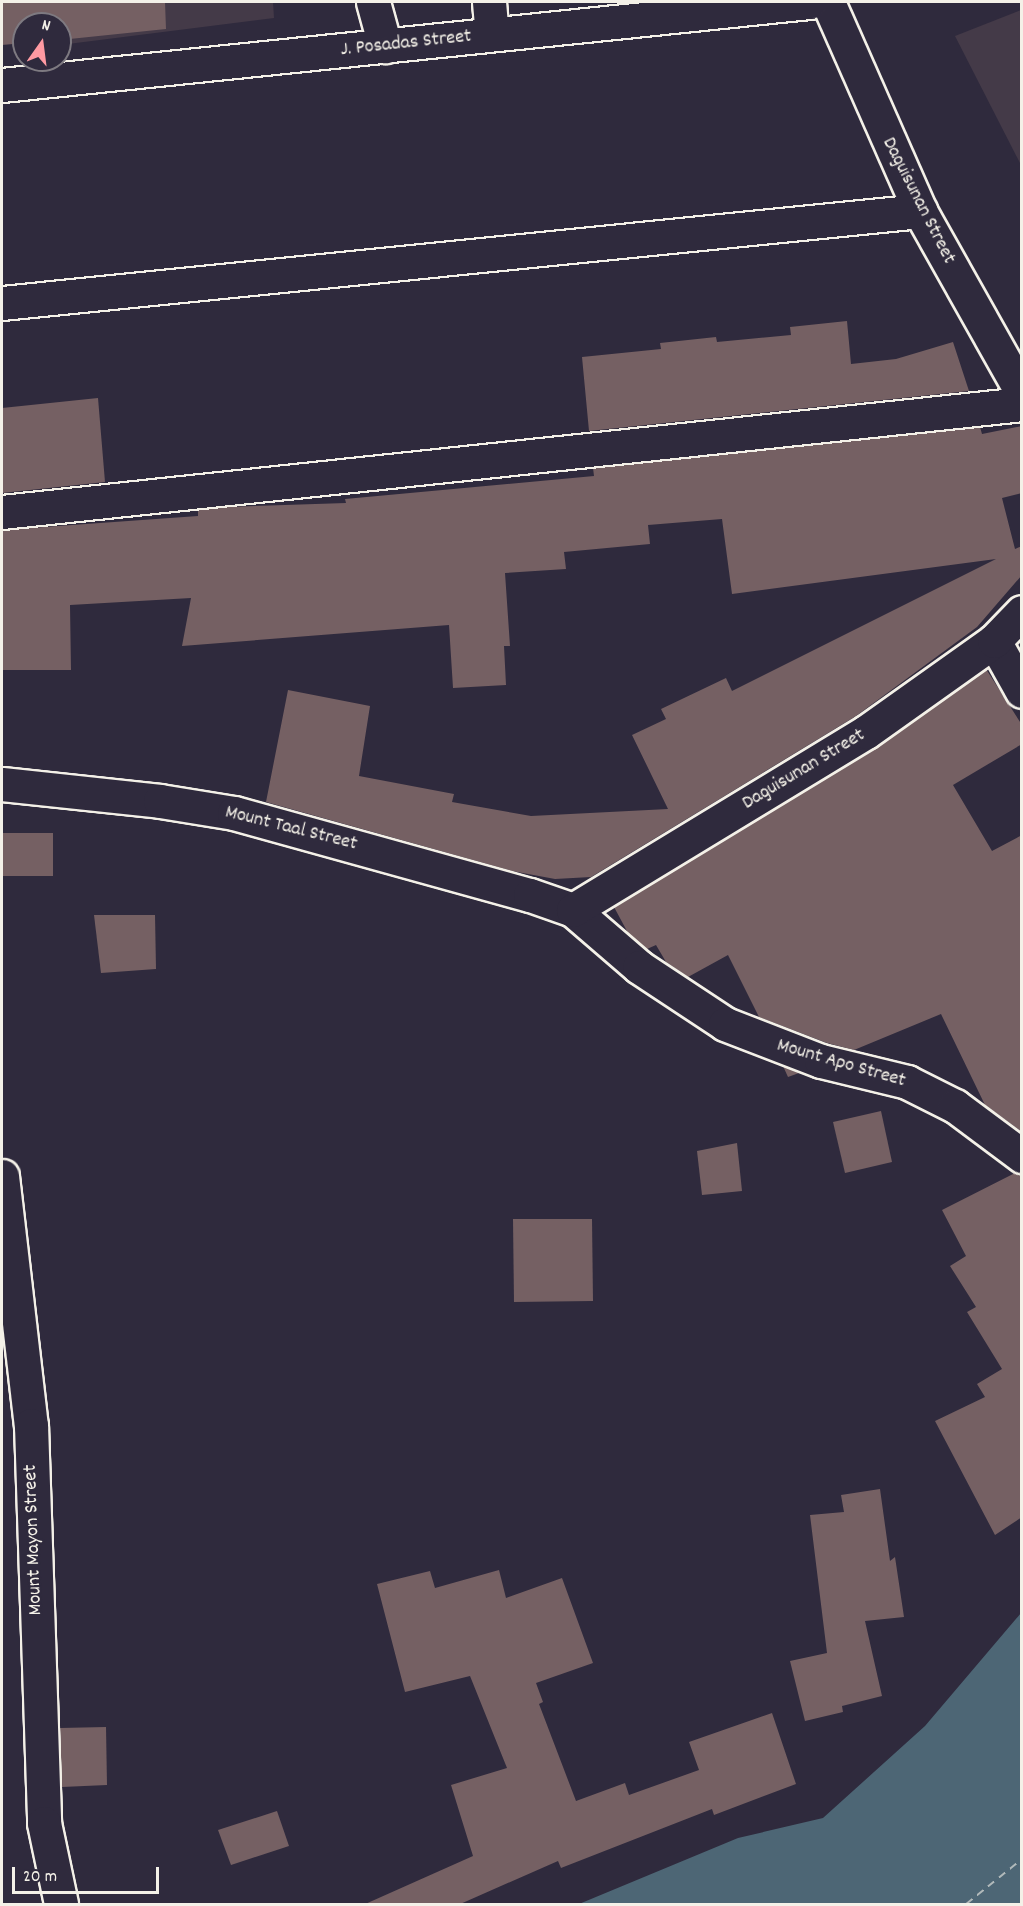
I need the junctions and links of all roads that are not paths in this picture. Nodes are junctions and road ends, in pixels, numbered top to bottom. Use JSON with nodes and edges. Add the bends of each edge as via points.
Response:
{"nodes":[{"id":1,"x":373,"y":2,"type":"edge"},
{"id":2,"x":489,"y":2,"type":"edge"},
{"id":3,"x":810,"y":2,"type":"edge"},
{"id":4,"x":828,"y":2,"type":"edge"},
{"id":5,"x":718,"y":6,"type":"edge"},
{"id":6,"x":492,"y":34,"type":"junction"},
{"id":7,"x":385,"y":46,"type":"junction"},
{"id":8,"x":2,"y":85,"type":"edge"},
{"id":9,"x":920,"y":211,"type":"junction"},
{"id":10,"x":2,"y":303,"type":"edge"},
{"id":11,"x":1022,"y":393,"type":"edge"},
{"id":12,"x":1022,"y":404,"type":"edge"},
{"id":13,"x":2,"y":512,"type":"edge"},
{"id":14,"x":1022,"y":612,"type":"edge"},
{"id":15,"x":994,"y":641,"type":"junction"},
{"id":16,"x":1022,"y":691,"type":"edge"},
{"id":17,"x":2,"y":784,"type":"edge"},
{"id":18,"x":573,"y":910,"type":"junction"},
{"id":19,"x":1022,"y":1156,"type":"edge"},
{"id":20,"x":2,"y":1176,"type":"edge"},
{"id":21,"x":61,"y":1905,"type":"edge"}],
"edges":[{"from":1,"to":7,"type":"street"},
{"from":2,"to":6,"type":"street"},
{"from":3,"to":5,"type":"street","name":"J. Posadas Street"},
{"from":4,"to":9,"type":"street","name":"Daguisunan Street"},
{"from":5,"to":6,"type":"street","name":"J. Posadas Street"},
{"from":6,"to":7,"type":"street","name":"J. Posadas Street"},
{"from":7,"to":8,"type":"street","name":"J. Posadas Street"},
{"from":9,"to":10,"type":"street"},
{"from":9,"to":11,"type":"street","name":"Daguisunan Street"},
{"from":12,"to":13,"type":"street"},
{"from":14,"to":15,"type":"street","name":"Daguisunan Street"},
{"from":15,"to":16,"type":"street"},
{"from":15,"to":18,"type":"street","name":"Daguisunan Street","via":[[867,732]]},
{"from":17,"to":18,"type":"street","name":"Mount Taal Street","via":[[234,813],[488,881]]},
{"from":18,"to":19,"type":"street","name":"Mount Apo Street","via":[[639,967],[724,1024],[821,1061],[907,1082],[955,1106]]},
{"from":20,"to":21,"type":"street","name":"Mount Mayon Street","via":[[31,1425],[44,1823]]}]}
